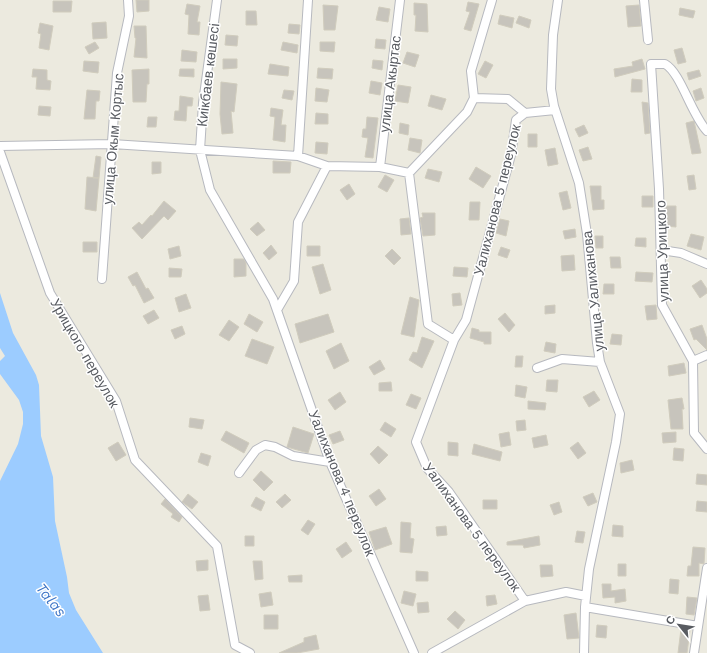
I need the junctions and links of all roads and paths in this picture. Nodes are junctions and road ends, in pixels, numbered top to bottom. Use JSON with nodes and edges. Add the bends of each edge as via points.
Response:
{"nodes":[{"id":1,"x":128,"y":0,"type":"edge"},
{"id":2,"x":217,"y":0,"type":"edge"},
{"id":3,"x":308,"y":0,"type":"edge"},
{"id":4,"x":400,"y":0,"type":"edge"},
{"id":5,"x":492,"y":0,"type":"edge"},
{"id":6,"x":558,"y":0,"type":"edge"},
{"id":7,"x":644,"y":0,"type":"edge"},
{"id":8,"x":648,"y":40,"type":"dead end"},
{"id":9,"x":474,"y":98,"type":"junction"},
{"id":10,"x":555,"y":110,"type":"junction"},
{"id":11,"x":525,"y":113,"type":"junction"},
{"id":12,"x":707,"y":131,"type":"edge"},
{"id":13,"x":112,"y":144,"type":"junction"},
{"id":14,"x":0,"y":146,"type":"edge"},
{"id":15,"x":200,"y":150,"type":"junction"},
{"id":16,"x":0,"y":152,"type":"edge"},
{"id":17,"x":298,"y":156,"type":"junction"},
{"id":18,"x":327,"y":166,"type":"junction"},
{"id":19,"x":380,"y":167,"type":"junction"},
{"id":20,"x":409,"y":173,"type":"junction"},
{"id":21,"x":661,"y":250,"type":"junction"},
{"id":22,"x":707,"y":264,"type":"edge"},
{"id":23,"x":102,"y":279,"type":"dead end"},
{"id":24,"x":277,"y":310,"type":"junction"},
{"id":25,"x":454,"y":340,"type":"junction"},
{"id":26,"x":707,"y":355,"type":"edge"},
{"id":27,"x":693,"y":361,"type":"junction"},
{"id":28,"x":600,"y":362,"type":"junction"},
{"id":29,"x":537,"y":368,"type":"dead end"},
{"id":30,"x":707,"y":450,"type":"edge"},
{"id":31,"x":330,"y":462,"type":"junction"},
{"id":32,"x":239,"y":472,"type":"dead end"},
{"id":33,"x":707,"y":568,"type":"edge"},
{"id":34,"x":586,"y":596,"type":"junction"},
{"id":35,"x":525,"y":601,"type":"junction"},
{"id":36,"x":585,"y":607,"type":"junction"},
{"id":37,"x":698,"y":626,"type":"junction"},
{"id":38,"x":250,"y":653,"type":"edge"},
{"id":39,"x":414,"y":653,"type":"edge"},
{"id":40,"x":432,"y":653,"type":"edge"},
{"id":41,"x":584,"y":653,"type":"edge"},
{"id":42,"x":694,"y":653,"type":"edge"}],
"edges":[{"from":1,"to":13,"type":"street","name":"улица Окым Кортыс","via":[[129,16],[117,73]]},
{"from":2,"to":15,"type":"street","name":"Киікбаев көшесі","via":[[203,103]]},
{"from":3,"to":17,"type":"street"},
{"from":4,"to":19,"type":"street","name":"улица Акыртас"},
{"from":5,"to":9,"type":"street","via":[[471,71]]},
{"from":6,"to":10,"type":"street","name":"улица Уалиханова","via":[[553,35],[551,89]]},
{"from":7,"to":8,"type":"street"},
{"from":9,"to":11,"type":"street","via":[[508,99]]},
{"from":9,"to":20,"type":"street","via":[[467,112]]},
{"from":10,"to":11,"type":"street","name":"Уалиханова 5 переулок"},
{"from":10,"to":28,"type":"street","name":"улица Уалиханова","via":[[579,183],[587,234]]},
{"from":11,"to":25,"type":"street","name":"Уалиханова 5 переулок","via":[[516,120],[511,155],[466,320]]},
{"from":12,"to":21,"type":"street","name":"улица Урицкого","via":[[694,114],[675,74],[664,64],[651,64]]},
{"from":13,"to":14,"type":"street"},
{"from":13,"to":15,"type":"street"},
{"from":13,"to":23,"type":"street","name":"улица Окым Кортыс"},
{"from":15,"to":17,"type":"street"},
{"from":15,"to":24,"type":"street","name":"Уалиханова 4 переулок","via":[[210,190]]},
{"from":16,"to":38,"type":"street","name":"Урицкого переулок","via":[[50,293],[116,401],[135,460],[217,546],[235,645]]},
{"from":17,"to":18,"type":"street"},
{"from":18,"to":19,"type":"street"},
{"from":18,"to":24,"type":"street","via":[[298,222],[294,281]]},
{"from":19,"to":20,"type":"street"},
{"from":20,"to":25,"type":"street","via":[[428,324]]},
{"from":21,"to":22,"type":"street","via":[[681,253]]},
{"from":21,"to":27,"type":"street","name":"улица Урицкого","via":[[662,305]]},
{"from":24,"to":31,"type":"street","name":"Уалиханова 4 переулок"},
{"from":25,"to":35,"type":"street","name":"Уалиханова 5 переулок","via":[[416,442],[427,468],[449,492]]},
{"from":26,"to":27,"type":"street"},
{"from":27,"to":30,"type":"street","name":"улица Урицкого","via":[[694,433]]},
{"from":28,"to":29,"type":"street","via":[[562,359]]},
{"from":28,"to":34,"type":"street","name":"улица Уалиханова","via":[[620,414],[589,569]]},
{"from":31,"to":32,"type":"street","via":[[293,456],[265,445],[256,450]]},
{"from":31,"to":39,"type":"street","name":"Уалиханова 4 переулок"},
{"from":33,"to":37,"type":"street"},
{"from":34,"to":35,"type":"street","via":[[566,592]]},
{"from":34,"to":36,"type":"street","name":"улица Уалиханова"},
{"from":35,"to":40,"type":"street"},
{"from":36,"to":37,"type":"street"},
{"from":36,"to":41,"type":"street","name":"улица Уалиханова"},
{"from":37,"to":42,"type":"street"}]}
